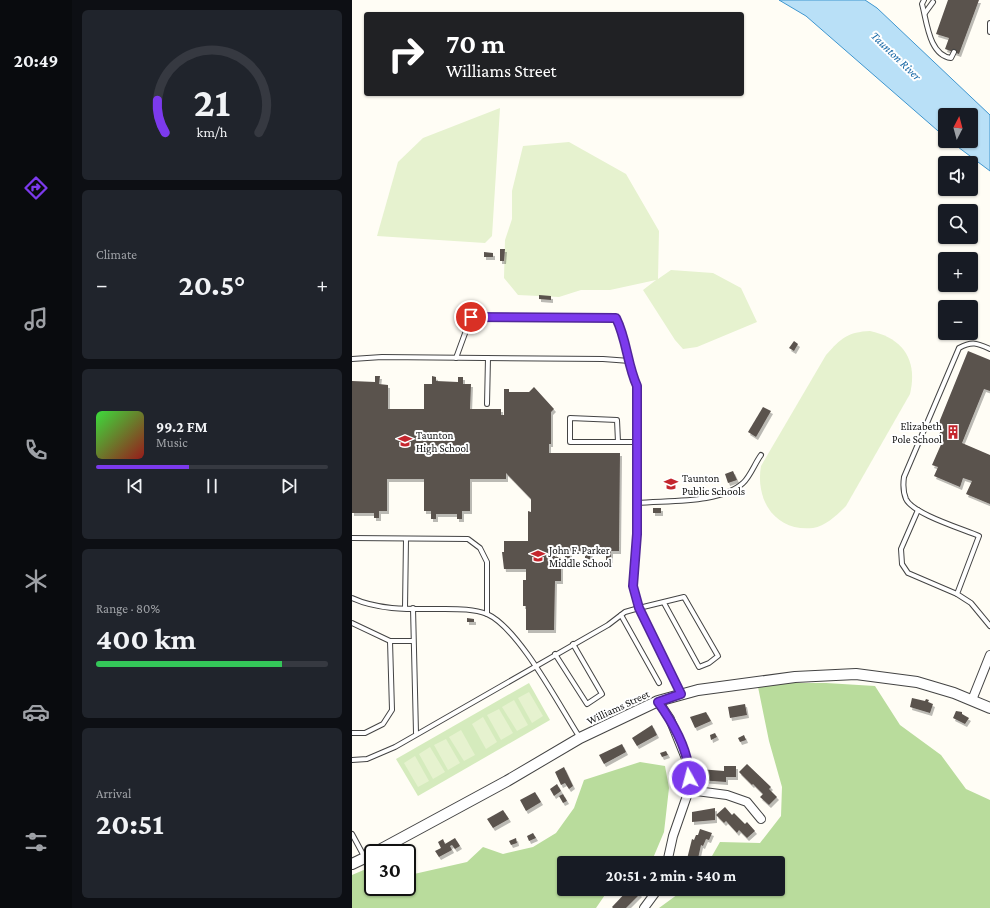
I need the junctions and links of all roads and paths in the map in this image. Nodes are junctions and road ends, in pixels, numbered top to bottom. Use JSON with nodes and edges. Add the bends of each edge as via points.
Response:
{"nodes":[{"id":1,"x":924,"y":0,"type":"edge"},
{"id":2,"x":931,"y":1,"type":"edge"},
{"id":3,"x":925,"y":13,"type":"junction"},
{"id":4,"x":990,"y":23,"type":"edge"},
{"id":5,"x":990,"y":32,"type":"edge"},
{"id":6,"x":954,"y":52,"type":"dead end"},
{"id":7,"x":990,"y":349,"type":"edge"},
{"id":8,"x":456,"y":358,"type":"junction"},
{"id":9,"x":488,"y":358,"type":"junction"},
{"id":10,"x":352,"y":359,"type":"edge"},
{"id":11,"x":630,"y":361,"type":"junction"},
{"id":12,"x":487,"y":404,"type":"dead end"},
{"id":13,"x":618,"y":442,"type":"junction"},
{"id":14,"x":638,"y":442,"type":"junction"},
{"id":15,"x":761,"y":454,"type":"dead end"},
{"id":16,"x":637,"y":503,"type":"junction"},
{"id":17,"x":918,"y":510,"type":"junction"},
{"id":18,"x":352,"y":538,"type":"edge"},
{"id":19,"x":406,"y":539,"type":"junction"},
{"id":20,"x":957,"y":594,"type":"junction"},
{"id":21,"x":352,"y":598,"type":"edge"},
{"id":22,"x":664,"y":603,"type":"junction"},
{"id":23,"x":405,"y":608,"type":"junction"},
{"id":24,"x":413,"y":608,"type":"junction"},
{"id":25,"x":639,"y":608,"type":"junction"},
{"id":26,"x":487,"y":614,"type":"junction"},
{"id":27,"x":621,"y":615,"type":"junction"},
{"id":28,"x":352,"y":623,"type":"edge"},
{"id":29,"x":990,"y":626,"type":"edge"},
{"id":30,"x":390,"y":641,"type":"junction"},
{"id":31,"x":413,"y":641,"type":"junction"},
{"id":32,"x":573,"y":644,"type":"junction"},
{"id":33,"x":555,"y":654,"type":"junction"},
{"id":34,"x":990,"y":655,"type":"edge"},
{"id":35,"x":534,"y":666,"type":"junction"},
{"id":36,"x":659,"y":683,"type":"dead end"},
{"id":37,"x":681,"y":694,"type":"junction"},
{"id":38,"x":972,"y":700,"type":"junction"},
{"id":39,"x":658,"y":702,"type":"junction"},
{"id":40,"x":990,"y":708,"type":"edge"},
{"id":41,"x":352,"y":733,"type":"edge"},
{"id":42,"x":416,"y":733,"type":"junction"},
{"id":43,"x":580,"y":738,"type":"junction"},
{"id":44,"x":352,"y":760,"type":"edge"},
{"id":45,"x":689,"y":790,"type":"junction"},
{"id":46,"x":761,"y":819,"type":"dead end"},
{"id":47,"x":352,"y":834,"type":"edge"},
{"id":48,"x":391,"y":844,"type":"edge"},
{"id":49,"x":364,"y":847,"type":"edge"},
{"id":50,"x":669,"y":856,"type":"edge"},
{"id":51,"x":364,"y":858,"type":"edge"},
{"id":52,"x":352,"y":864,"type":"edge"},
{"id":53,"x":653,"y":896,"type":"edge"},
{"id":54,"x":644,"y":908,"type":"edge"}],
"edges":[{"from":1,"to":3,"type":"lane","via":[[922,4]]},
{"from":2,"to":3,"type":"lane"},
{"from":3,"to":6,"type":"lane","via":[[931,42],[939,53],[951,58]]},
{"from":4,"to":5,"type":"lane"},
{"from":7,"to":17,"type":"lane","via":[[968,343],[959,348],[904,477],[906,499]]},
{"from":8,"to":9,"type":"lane"},
{"from":8,"to":10,"type":"lane"},
{"from":8,"to":11,"type":"lane","via":[[471,317],[616,318]]},
{"from":9,"to":11,"type":"lane"},
{"from":9,"to":12,"type":"lane"},
{"from":11,"to":14,"type":"lane","via":[[632,376],[637,386]]},
{"from":13,"to":13,"type":"lane","via":[[570,442],[570,418],[617,420]]},
{"from":13,"to":14,"type":"lane"},
{"from":14,"to":16,"type":"lane"},
{"from":15,"to":16,"type":"lane","via":[[744,483],[729,493]]},
{"from":16,"to":25,"type":"lane","via":[[633,586]]},
{"from":17,"to":20,"type":"lane","via":[[901,549],[902,564],[908,573]]},
{"from":17,"to":20,"type":"lane","via":[[979,536]]},
{"from":18,"to":19,"type":"lane"},
{"from":19,"to":23,"type":"lane"},
{"from":19,"to":26,"type":"lane","via":[[468,539],[480,548],[487,562]]},
{"from":20,"to":29,"type":"lane","via":[[971,603]]},
{"from":21,"to":23,"type":"lane","via":[[365,604]]},
{"from":22,"to":22,"type":"lane","via":[[684,597],[718,656],[699,667]]},
{"from":22,"to":25,"type":"lane"},
{"from":23,"to":24,"type":"lane"},
{"from":24,"to":26,"type":"lane","via":[[464,609]]},
{"from":24,"to":31,"type":"lane"},
{"from":25,"to":27,"type":"lane"},
{"from":25,"to":37,"type":"lane"},
{"from":26,"to":35,"type":"lane","via":[[516,638]]},
{"from":27,"to":32,"type":"lane"},
{"from":27,"to":36,"type":"lane"},
{"from":28,"to":30,"type":"lane"},
{"from":30,"to":31,"type":"lane"},
{"from":30,"to":41,"type":"lane","via":[[392,710],[384,724],[365,733]]},
{"from":31,"to":42,"type":"lane"},
{"from":32,"to":33,"type":"lane"},
{"from":32,"to":33,"type":"lane","via":[[602,694],[586,704]]},
{"from":33,"to":35,"type":"lane"},
{"from":34,"to":38,"type":"street"},
{"from":35,"to":42,"type":"lane"},
{"from":35,"to":43,"type":"lane"},
{"from":37,"to":38,"type":"street","name":"Williams Street","via":[[740,683],[856,674],[917,682]]},
{"from":37,"to":39,"type":"street","name":"Williams Street"},
{"from":38,"to":40,"type":"street","name":"Williams Street"},
{"from":39,"to":43,"type":"street","name":"Williams Street"},
{"from":39,"to":45,"type":"street","via":[[670,719],[689,766]]},
{"from":42,"to":44,"type":"lane","via":[[381,754]]},
{"from":43,"to":48,"type":"street","name":"Williams Street","via":[[501,785]]},
{"from":45,"to":46,"type":"street","via":[[727,795],[747,802]]},
{"from":45,"to":50,"type":"street"},
{"from":47,"to":49,"type":"lane"},
{"from":51,"to":52,"type":"street","name":"Williams Street"},
{"from":53,"to":54,"type":"street"}]}
